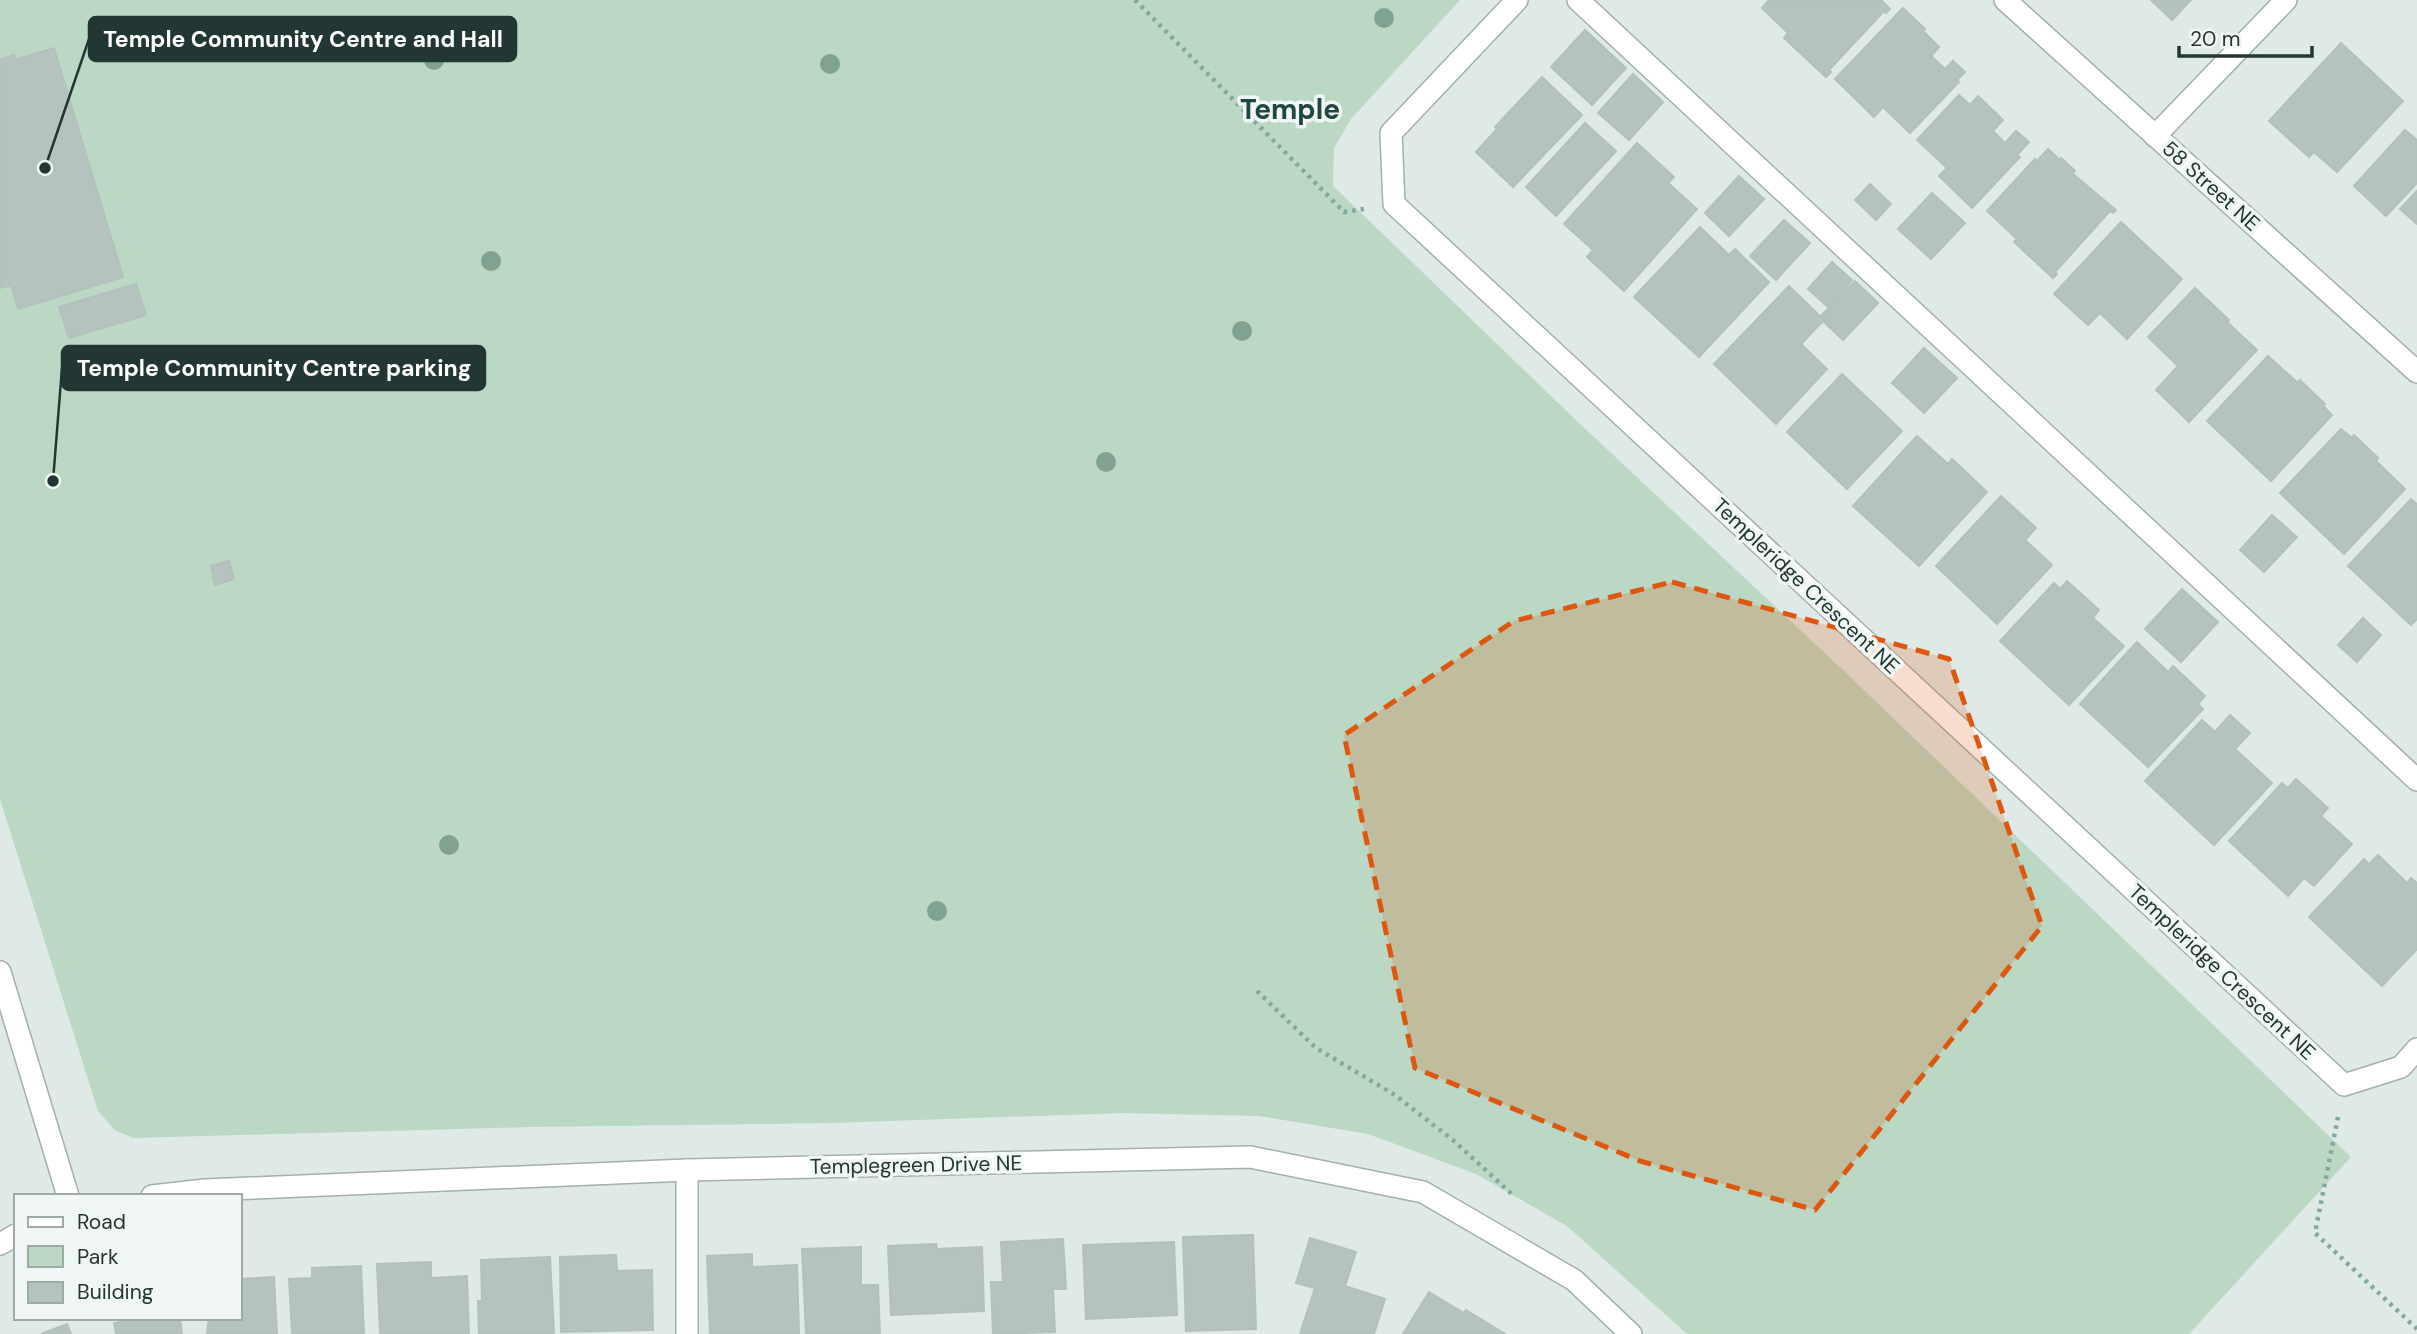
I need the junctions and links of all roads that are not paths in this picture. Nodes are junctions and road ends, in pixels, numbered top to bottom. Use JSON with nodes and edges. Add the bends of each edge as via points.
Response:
{"nodes":[{"id":1,"x":1517,"y":0,"type":"edge"},
{"id":2,"x":1578,"y":0,"type":"edge"},
{"id":3,"x":2005,"y":0,"type":"edge"},
{"id":4,"x":2286,"y":0,"type":"edge"},
{"id":5,"x":2155,"y":136,"type":"junction"},
{"id":6,"x":2417,"y":372,"type":"edge"},
{"id":7,"x":2417,"y":780,"type":"edge"},
{"id":8,"x":0,"y":972,"type":"edge"},
{"id":9,"x":2417,"y":1049,"type":"edge"},
{"id":10,"x":687,"y":1170,"type":"junction"},
{"id":11,"x":67,"y":1194,"type":"edge"},
{"id":12,"x":170,"y":1194,"type":"edge"},
{"id":13,"x":687,"y":1334,"type":"edge"},
{"id":14,"x":1632,"y":1334,"type":"edge"}],
"edges":[{"from":1,"to":9,"type":"street","name":"Templeridge Crescent NE","via":[[1391,133],[1394,204],[2344,1085],[2401,1067]]},
{"from":2,"to":7,"type":"street"},
{"from":3,"to":5,"type":"street","name":"58 Street NE"},
{"from":4,"to":5,"type":"street"},
{"from":5,"to":6,"type":"street","name":"58 Street NE"},
{"from":8,"to":11,"type":"street"},
{"from":10,"to":12,"type":"street","name":"Templegreen Drive NE"},
{"from":10,"to":13,"type":"street"},
{"from":10,"to":14,"type":"street","name":"Templegreen Drive NE","via":[[1250,1157],[1423,1192],[1574,1280]]}]}
